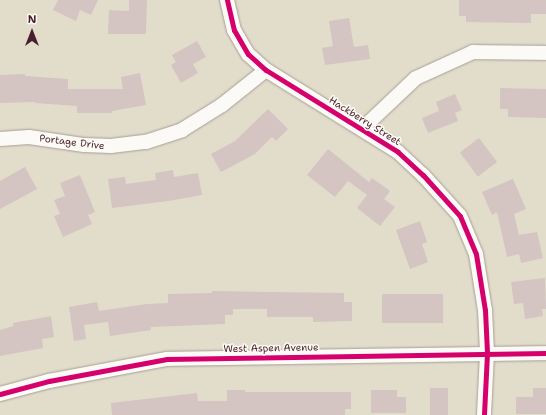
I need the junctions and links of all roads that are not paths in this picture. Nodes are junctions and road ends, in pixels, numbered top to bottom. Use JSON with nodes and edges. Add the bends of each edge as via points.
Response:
{"nodes":[{"id":1,"x":227,"y":0,"type":"edge"},
{"id":2,"x":546,"y":53,"type":"edge"},
{"id":3,"x":266,"y":70,"type":"junction"},
{"id":4,"x":362,"y":129,"type":"junction"},
{"id":5,"x":0,"y":139,"type":"edge"},
{"id":6,"x":487,"y":353,"type":"junction"},
{"id":7,"x":546,"y":353,"type":"edge"},
{"id":8,"x":0,"y":394,"type":"edge"},
{"id":9,"x":484,"y":415,"type":"edge"}],
"edges":[{"from":1,"to":3,"type":"street","name":"Hackberry Street","via":[[234,30],[248,54]]},
{"from":2,"to":4,"type":"street","via":[[473,52],[416,78]]},
{"from":3,"to":4,"type":"street","name":"Hackberry Street"},
{"from":3,"to":5,"type":"street","name":"Portage Drive","via":[[222,105],[182,130],[146,142],[111,146],[84,145],[29,136]]},
{"from":4,"to":6,"type":"street","name":"Hackberry Street","via":[[398,152],[460,216],[476,254],[485,310]]},
{"from":6,"to":7,"type":"street","name":"West Aspen Avenue"},
{"from":6,"to":8,"type":"street","name":"West Aspen Avenue","via":[[168,359],[49,381]]},
{"from":6,"to":9,"type":"street","name":"Hackberry Street"}]}
